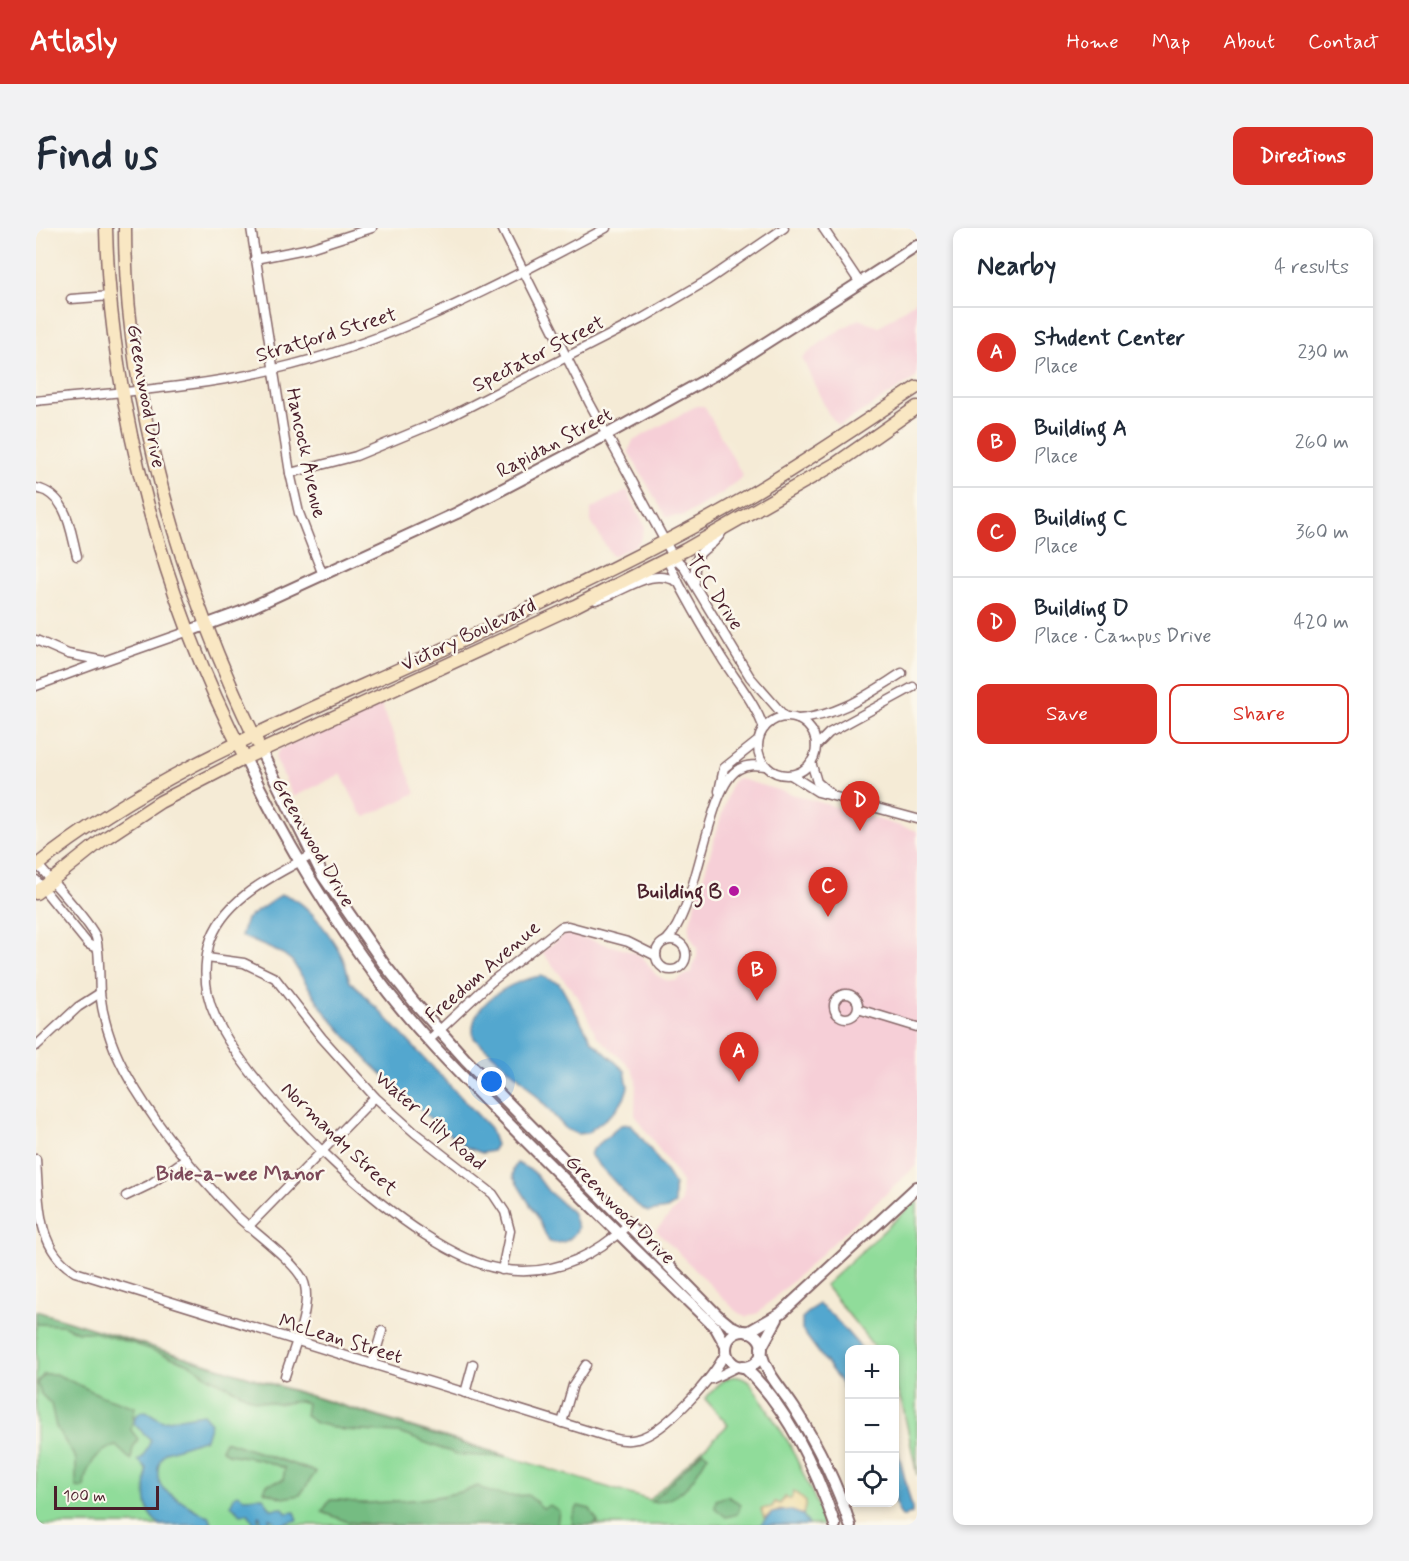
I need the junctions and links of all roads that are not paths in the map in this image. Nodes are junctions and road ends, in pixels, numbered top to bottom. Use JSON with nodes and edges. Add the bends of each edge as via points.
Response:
{"nodes":[{"id":1,"x":106,"y":228,"type":"edge"},
{"id":2,"x":125,"y":228,"type":"edge"},
{"id":3,"x":251,"y":228,"type":"edge"},
{"id":4,"x":372,"y":228,"type":"edge"},
{"id":5,"x":502,"y":228,"type":"edge"},
{"id":6,"x":606,"y":228,"type":"edge"},
{"id":7,"x":784,"y":228,"type":"edge"},
{"id":8,"x":823,"y":228,"type":"edge"},
{"id":9,"x":917,"y":246,"type":"edge"},
{"id":10,"x":255,"y":259,"type":"junction"},
{"id":11,"x":523,"y":271,"type":"junction"},
{"id":12,"x":860,"y":283,"type":"junction"},
{"id":13,"x":111,"y":296,"type":"junction"},
{"id":14,"x":71,"y":299,"type":"dead end"},
{"id":15,"x":566,"y":358,"type":"junction"},
{"id":16,"x":273,"y":370,"type":"junction"},
{"id":17,"x":917,"y":387,"type":"edge"},
{"id":18,"x":142,"y":389,"type":"junction"},
{"id":19,"x":124,"y":391,"type":"junction"},
{"id":20,"x":36,"y":401,"type":"edge"},
{"id":21,"x":917,"y":407,"type":"edge"},
{"id":22,"x":606,"y":435,"type":"junction"},
{"id":23,"x":290,"y":473,"type":"junction"},
{"id":24,"x":36,"y":488,"type":"edge"},
{"id":25,"x":723,"y":530,"type":"junction"},
{"id":26,"x":664,"y":541,"type":"junction"},
{"id":27,"x":77,"y":556,"type":"dead end"},
{"id":28,"x":673,"y":556,"type":"junction"},
{"id":29,"x":323,"y":575,"type":"junction"},
{"id":30,"x":678,"y":582,"type":"junction"},
{"id":31,"x":695,"y":584,"type":"junction"},
{"id":32,"x":575,"y":606,"type":"junction"},
{"id":33,"x":205,"y":626,"type":"junction"},
{"id":34,"x":189,"y":632,"type":"junction"},
{"id":35,"x":36,"y":640,"type":"edge"},
{"id":36,"x":104,"y":661,"type":"junction"},
{"id":37,"x":902,"y":673,"type":"dead end"},
{"id":38,"x":36,"y":686,"type":"edge"},
{"id":39,"x":913,"y":687,"type":"dead end"},
{"id":40,"x":785,"y":717,"type":"junction"},
{"id":41,"x":798,"y":719,"type":"junction"},
{"id":42,"x":764,"y":728,"type":"junction"},
{"id":43,"x":254,"y":735,"type":"junction"},
{"id":44,"x":758,"y":741,"type":"junction"},
{"id":45,"x":237,"y":743,"type":"junction"},
{"id":46,"x":815,"y":747,"type":"junction"},
{"id":47,"x":261,"y":751,"type":"junction"},
{"id":48,"x":246,"y":758,"type":"junction"},
{"id":49,"x":811,"y":762,"type":"junction"},
{"id":50,"x":766,"y":766,"type":"junction"},
{"id":51,"x":791,"y":775,"type":"junction"},
{"id":52,"x":831,"y":794,"type":"junction"},
{"id":53,"x":717,"y":804,"type":"junction"},
{"id":54,"x":917,"y":819,"type":"edge"},
{"id":55,"x":312,"y":855,"type":"junction"},
{"id":56,"x":300,"y":862,"type":"junction"},
{"id":57,"x":37,"y":865,"type":"edge"},
{"id":58,"x":41,"y":885,"type":"edge"},
{"id":59,"x":682,"y":918,"type":"junction"},
{"id":60,"x":628,"y":942,"type":"junction"},
{"id":61,"x":664,"y":942,"type":"junction"},
{"id":62,"x":683,"y":946,"type":"junction"},
{"id":63,"x":656,"y":956,"type":"junction"},
{"id":64,"x":207,"y":958,"type":"junction"},
{"id":65,"x":100,"y":993,"type":"junction"},
{"id":66,"x":858,"y":1010,"type":"dead end"},
{"id":67,"x":917,"y":1027,"type":"edge"},
{"id":68,"x":438,"y":1031,"type":"junction"},
{"id":69,"x":429,"y":1040,"type":"junction"},
{"id":70,"x":36,"y":1046,"type":"edge"},
{"id":71,"x":375,"y":1097,"type":"junction"},
{"id":72,"x":323,"y":1151,"type":"junction"},
{"id":73,"x":36,"y":1159,"type":"edge"},
{"id":74,"x":186,"y":1159,"type":"junction"},
{"id":75,"x":917,"y":1187,"type":"edge"},
{"id":76,"x":126,"y":1196,"type":"dead end"},
{"id":77,"x":627,"y":1225,"type":"junction"},
{"id":78,"x":248,"y":1227,"type":"junction"},
{"id":79,"x":618,"y":1234,"type":"junction"},
{"id":80,"x":502,"y":1270,"type":"junction"},
{"id":81,"x":781,"y":1313,"type":"junction"},
{"id":82,"x":382,"y":1331,"type":"dead end"},
{"id":83,"x":745,"y":1331,"type":"junction"},
{"id":84,"x":295,"y":1341,"type":"junction"},
{"id":85,"x":726,"y":1349,"type":"junction"},
{"id":86,"x":761,"y":1351,"type":"junction"},
{"id":87,"x":372,"y":1364,"type":"junction"},
{"id":88,"x":473,"y":1364,"type":"dead end"},
{"id":89,"x":586,"y":1365,"type":"dead end"},
{"id":90,"x":741,"y":1366,"type":"junction"},
{"id":91,"x":285,"y":1376,"type":"dead end"},
{"id":92,"x":705,"y":1384,"type":"junction"},
{"id":93,"x":465,"y":1393,"type":"junction"},
{"id":94,"x":562,"y":1423,"type":"junction"},
{"id":95,"x":835,"y":1525,"type":"edge"},
{"id":96,"x":850,"y":1525,"type":"edge"}],
"edges":[{"from":1,"to":13,"type":"main road","name":"Greenwood Drive"},
{"from":2,"to":18,"type":"main road","name":"Greenwood Drive","via":[[131,322]]},
{"from":3,"to":10,"type":"street","name":"Hancock Avenue"},
{"from":4,"to":10,"type":"street","via":[[310,248]]},
{"from":5,"to":11,"type":"street"},
{"from":6,"to":11,"type":"street","name":"Stratford Street"},
{"from":7,"to":15,"type":"street","name":"Spectator Street","via":[[676,299]]},
{"from":8,"to":12,"type":"street"},
{"from":9,"to":12,"type":"street","name":"Rapidan Street"},
{"from":10,"to":16,"type":"street","name":"Hancock Avenue"},
{"from":11,"to":15,"type":"street"},
{"from":11,"to":16,"type":"street","name":"Stratford Street","via":[[414,324]]},
{"from":12,"to":22,"type":"street","name":"Rapidan Street","via":[[724,369]]},
{"from":13,"to":14,"type":"street"},
{"from":13,"to":19,"type":"main road","name":"Greenwood Drive"},
{"from":15,"to":22,"type":"street"},
{"from":15,"to":23,"type":"street","name":"Spectator Street","via":[[386,445]]},
{"from":16,"to":18,"type":"street","name":"Stratford Street"},
{"from":16,"to":23,"type":"street","name":"Hancock Avenue"},
{"from":17,"to":26,"type":"main road","name":"Victory Boulevard","via":[[802,464]]},
{"from":18,"to":19,"type":"street","name":"Stratford Street"},
{"from":18,"to":33,"type":"main road","name":"Greenwood Drive","via":[[163,492]]},
{"from":19,"to":20,"type":"street","name":"Stratford Street"},
{"from":19,"to":34,"type":"main road","name":"Greenwood Drive","via":[[148,503]]},
{"from":21,"to":25,"type":"main road","name":"Victory Boulevard","via":[[837,463]]},
{"from":22,"to":26,"type":"street"},
{"from":22,"to":29,"type":"street","name":"Rapidan Street","via":[[457,513]]},
{"from":23,"to":29,"type":"street","name":"Hancock Avenue","via":[[299,513]]},
{"from":24,"to":27,"type":"street","via":[[52,493],[62,504]]},
{"from":25,"to":28,"type":"main road","name":"Victory Boulevard"},
{"from":25,"to":31,"type":"street","via":[[718,540],[697,556]]},
{"from":26,"to":28,"type":"street"},
{"from":26,"to":43,"type":"main road","name":"Victory Boulevard","via":[[474,635]]},
{"from":28,"to":30,"type":"street","name":"TCC Drive","via":[[670,566]]},
{"from":28,"to":31,"type":"street","name":"TCC Drive","via":[[680,560]]},
{"from":28,"to":32,"type":"main road","name":"Victory Boulevard"},
{"from":29,"to":33,"type":"street","name":"Rapidan Street"},
{"from":30,"to":32,"type":"street","via":[[652,575],[615,595]]},
{"from":30,"to":42,"type":"street","name":"TCC Drive","via":[[750,697]]},
{"from":31,"to":40,"type":"street","name":"TCC Drive","via":[[750,677]]},
{"from":32,"to":47,"type":"main road","name":"Victory Boulevard"},
{"from":33,"to":34,"type":"street","name":"Rapidan Street"},
{"from":33,"to":43,"type":"main road","name":"Greenwood Drive"},
{"from":34,"to":36,"type":"street"},
{"from":34,"to":45,"type":"main road","name":"Greenwood Drive"},
{"from":35,"to":36,"type":"street","via":[[68,654]]},
{"from":36,"to":38,"type":"street"},
{"from":37,"to":41,"type":"street","via":[[841,711]]},
{"from":39,"to":46,"type":"street","via":[[829,733]]},
{"from":40,"to":41,"type":"street"},
{"from":40,"to":42,"type":"street"},
{"from":41,"to":46,"type":"street","via":[[813,732]]},
{"from":42,"to":44,"type":"street"},
{"from":43,"to":45,"type":"main road","name":"Victory Boulevard"},
{"from":43,"to":47,"type":"main road","name":"Greenwood Drive"},
{"from":44,"to":50,"type":"street","via":[[760,759]]},
{"from":44,"to":53,"type":"street","name":"Freedom Avenue","via":[[724,768]]},
{"from":45,"to":48,"type":"main road","name":"Greenwood Drive"},
{"from":45,"to":57,"type":"main road","name":"Victory Boulevard","via":[[136,795]]},
{"from":46,"to":49,"type":"street"},
{"from":47,"to":48,"type":"main road","name":"Victory Boulevard"},
{"from":47,"to":55,"type":"street","name":"Greenwood Drive"},
{"from":48,"to":56,"type":"street","name":"Greenwood Drive"},
{"from":48,"to":58,"type":"main road","name":"Victory Boulevard","via":[[150,808]]},
{"from":49,"to":51,"type":"street"},
{"from":49,"to":52,"type":"street","via":[[817,782]]},
{"from":50,"to":51,"type":"street","via":[[782,775]]},
{"from":50,"to":53,"type":"street","name":"Freedom Avenue","via":[[739,768],[729,777]]},
{"from":51,"to":52,"type":"street","via":[[818,792]]},
{"from":52,"to":54,"type":"street"},
{"from":53,"to":59,"type":"street","name":"Freedom Avenue"},
{"from":55,"to":56,"type":"street","name":"Normandy Street"},
{"from":55,"to":68,"type":"street","name":"Greenwood Drive","via":[[384,964]]},
{"from":56,"to":64,"type":"street","name":"Normandy Street","via":[[252,890],[228,910],[215,931]]},
{"from":56,"to":69,"type":"street","name":"Greenwood Drive","via":[[348,939]]},
{"from":57,"to":58,"type":"street"},
{"from":58,"to":65,"type":"street","via":[[96,936]]},
{"from":59,"to":61,"type":"street","name":"Freedom Avenue"},
{"from":59,"to":62,"type":"street","name":"Freedom Avenue"},
{"from":60,"to":61,"type":"street","name":"Freedom Avenue"},
{"from":60,"to":63,"type":"street","name":"Freedom Avenue"},
{"from":60,"to":68,"type":"street","name":"Freedom Avenue","via":[[561,927],[491,982]]},
{"from":61,"to":62,"type":"street","name":"Freedom Avenue","via":[[676,941]]},
{"from":61,"to":63,"type":"street","name":"Freedom Avenue"},
{"from":62,"to":63,"type":"street","name":"Freedom Avenue","via":[[685,960],[674,970],[660,965]]},
{"from":64,"to":71,"type":"street","name":"Water Lilly Road","via":[[244,963],[275,978]]},
{"from":64,"to":72,"type":"street","name":"Normandy Street","via":[[207,988],[219,1024],[267,1092]]},
{"from":65,"to":70,"type":"street","via":[[78,1007]]},
{"from":65,"to":74,"type":"street","via":[[106,1024],[124,1071]]},
{"from":66,"to":67,"type":"street"},
{"from":68,"to":69,"type":"street","name":"Freedom Avenue"},
{"from":68,"to":77,"type":"street","name":"Greenwood Drive"},
{"from":69,"to":79,"type":"street","name":"Greenwood Drive"},
{"from":71,"to":72,"type":"street"},
{"from":71,"to":80,"type":"street","name":"Water Lilly Road","via":[[494,1194],[510,1231]]},
{"from":72,"to":78,"type":"street"},
{"from":72,"to":80,"type":"street","name":"Normandy Street","via":[[417,1231],[464,1258]]},
{"from":73,"to":84,"type":"street","name":"McLean Street","via":[[44,1239],[51,1254],[64,1266],[97,1280]]},
{"from":74,"to":76,"type":"street"},
{"from":74,"to":78,"type":"street"},
{"from":75,"to":81,"type":"street"},
{"from":77,"to":79,"type":"street","name":"Normandy Street"},
{"from":77,"to":83,"type":"street","name":"Greenwood Drive","via":[[717,1315]]},
{"from":78,"to":84,"type":"street","via":[[304,1281],[306,1303]]},
{"from":79,"to":80,"type":"street","name":"Normandy Street","via":[[567,1265],[537,1271]]},
{"from":79,"to":85,"type":"street","name":"Greenwood Drive","via":[[716,1328]]},
{"from":81,"to":83,"type":"street"},
{"from":81,"to":86,"type":"street"},
{"from":82,"to":87,"type":"street"},
{"from":83,"to":85,"type":"street","via":[[731,1336]]},
{"from":83,"to":86,"type":"street","via":[[756,1336]]},
{"from":84,"to":87,"type":"street","name":"McLean Street"},
{"from":84,"to":91,"type":"street"},
{"from":85,"to":90,"type":"street","via":[[731,1361]]},
{"from":85,"to":92,"type":"street","name":"McLean Street"},
{"from":86,"to":90,"type":"street","via":[[754,1363]]},
{"from":86,"to":96,"type":"street","via":[[768,1373],[793,1407],[830,1473]]},
{"from":87,"to":93,"type":"street","name":"McLean Street"},
{"from":88,"to":93,"type":"street"},
{"from":89,"to":94,"type":"street","via":[[573,1385]]},
{"from":90,"to":92,"type":"street","name":"McLean Street"},
{"from":90,"to":95,"type":"street","via":[[762,1386],[798,1442]]},
{"from":92,"to":94,"type":"street","name":"McLean Street","via":[[662,1425],[638,1439],[622,1440]]},
{"from":93,"to":94,"type":"street","name":"McLean Street"}]}
